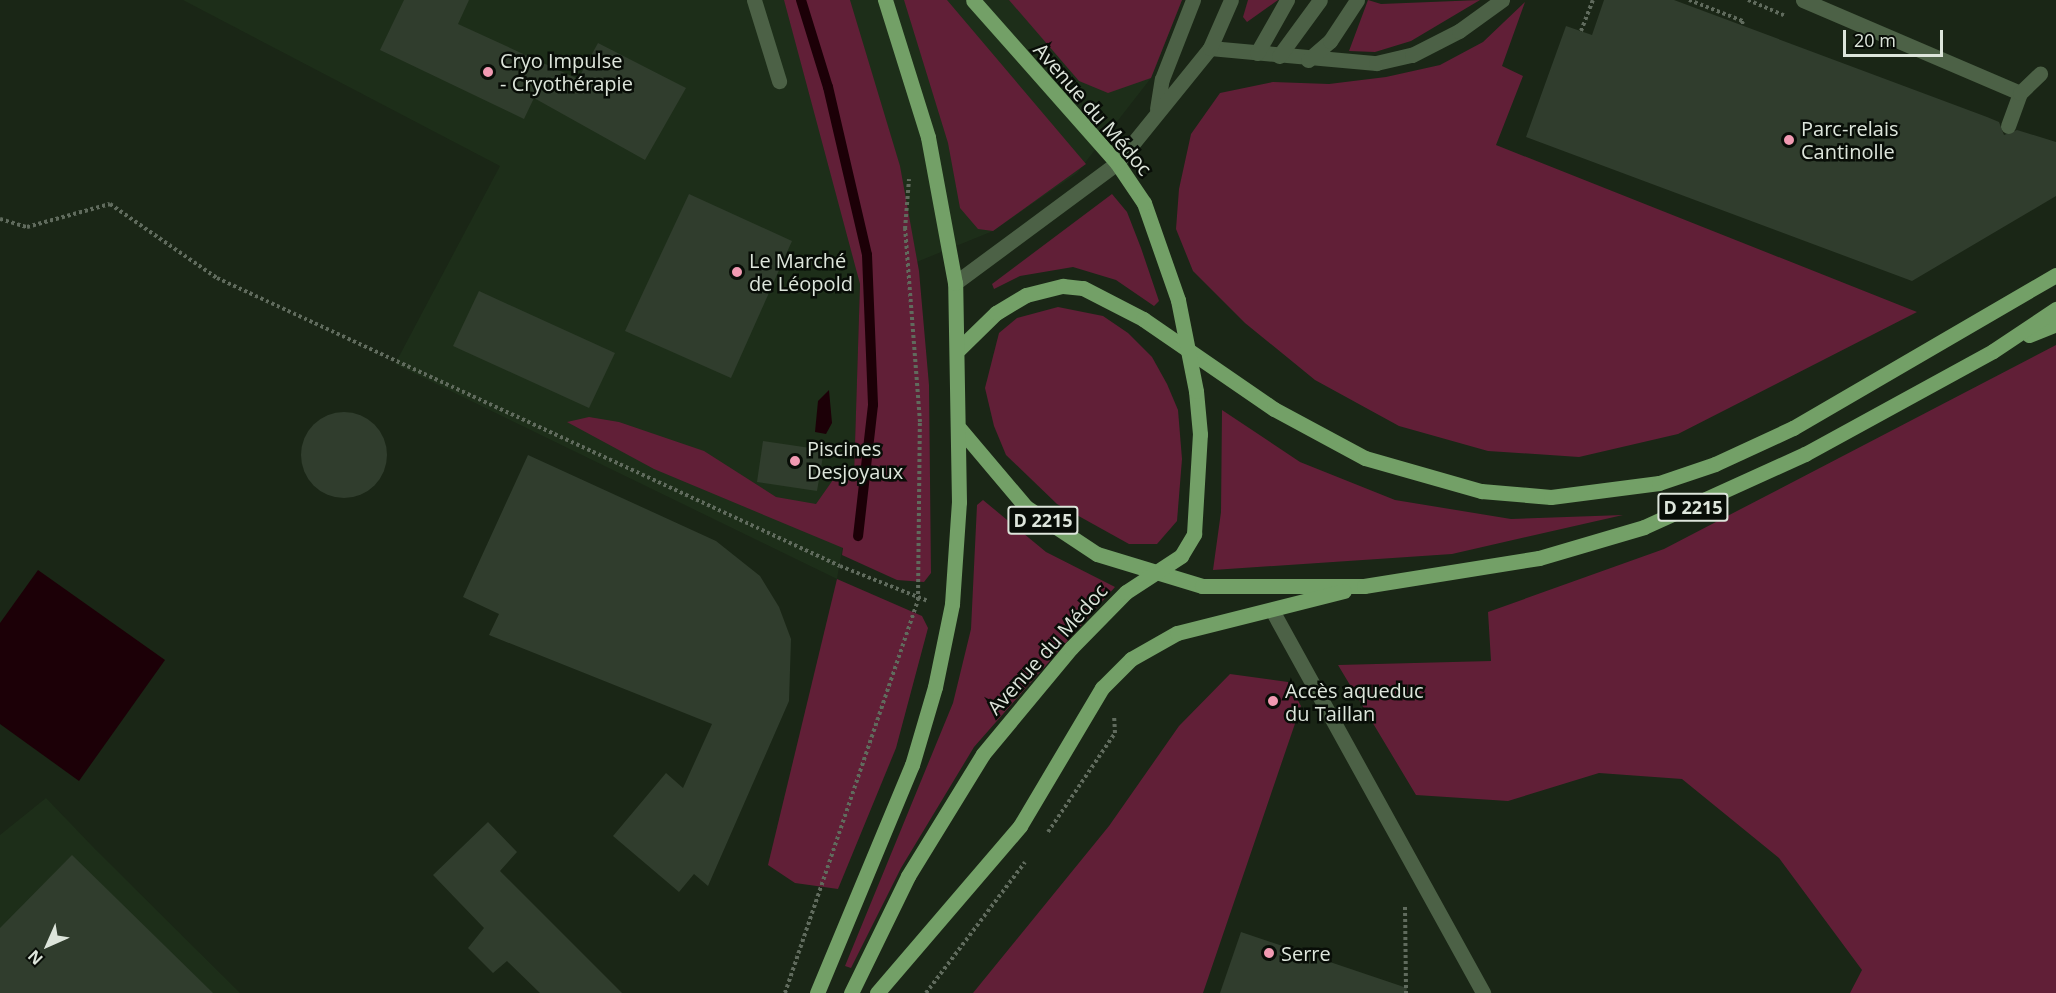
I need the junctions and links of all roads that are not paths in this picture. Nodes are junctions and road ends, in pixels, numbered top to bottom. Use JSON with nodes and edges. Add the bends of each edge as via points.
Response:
{"nodes":[{"id":1,"x":754,"y":0,"type":"edge"},
{"id":2,"x":885,"y":0,"type":"edge"},
{"id":3,"x":973,"y":0,"type":"edge"},
{"id":4,"x":1193,"y":0,"type":"edge"},
{"id":5,"x":1231,"y":0,"type":"edge"},
{"id":6,"x":1287,"y":0,"type":"edge"},
{"id":7,"x":1320,"y":0,"type":"edge"},
{"id":8,"x":1357,"y":0,"type":"edge"},
{"id":9,"x":1502,"y":0,"type":"edge"},
{"id":10,"x":1803,"y":0,"type":"edge"},
{"id":11,"x":1210,"y":48,"type":"junction"},
{"id":12,"x":1257,"y":53,"type":"junction"},
{"id":13,"x":1279,"y":56,"type":"junction"},
{"id":14,"x":1308,"y":60,"type":"junction"},
{"id":15,"x":2040,"y":74,"type":"dead end"},
{"id":16,"x":779,"y":81,"type":"dead end"},
{"id":17,"x":2020,"y":93,"type":"junction"},
{"id":18,"x":1157,"y":109,"type":"junction"},
{"id":19,"x":2008,"y":126,"type":"dead end"},
{"id":20,"x":1117,"y":164,"type":"junction"},
{"id":21,"x":2056,"y":275,"type":"edge"},
{"id":22,"x":955,"y":283,"type":"junction"},
{"id":23,"x":2056,"y":309,"type":"edge"},
{"id":24,"x":2056,"y":324,"type":"edge"},
{"id":25,"x":959,"y":349,"type":"junction"},
{"id":26,"x":1189,"y":351,"type":"junction"},
{"id":27,"x":1993,"y":351,"type":"junction"},
{"id":28,"x":960,"y":429,"type":"junction"},
{"id":29,"x":1154,"y":574,"type":"junction"},
{"id":30,"x":1364,"y":586,"type":"junction"},
{"id":31,"x":1273,"y":612,"type":"junction"},
{"id":32,"x":817,"y":993,"type":"edge"},
{"id":33,"x":851,"y":993,"type":"edge"},
{"id":34,"x":877,"y":993,"type":"edge"},
{"id":35,"x":1483,"y":993,"type":"edge"}],
"edges":[{"from":1,"to":16,"type":"street"},
{"from":2,"to":22,"type":"main road","via":[[928,137]]},
{"from":3,"to":20,"type":"main road","name":"Avenue du Médoc"},
{"from":4,"to":18,"type":"street","via":[[1162,79]]},
{"from":5,"to":11,"type":"street"},
{"from":6,"to":12,"type":"street"},
{"from":7,"to":13,"type":"street"},
{"from":8,"to":14,"type":"street","via":[[1330,41]]},
{"from":9,"to":14,"type":"street","via":[[1459,31],[1412,55],[1376,63]]},
{"from":10,"to":17,"type":"street"},
{"from":11,"to":12,"type":"street"},
{"from":11,"to":18,"type":"street"},
{"from":12,"to":13,"type":"street"},
{"from":13,"to":14,"type":"street"},
{"from":15,"to":17,"type":"street"},
{"from":17,"to":19,"type":"street"},
{"from":18,"to":20,"type":"street"},
{"from":20,"to":22,"type":"street"},
{"from":20,"to":26,"type":"main road","name":"Avenue du Médoc","via":[[1143,203]]},
{"from":21,"to":26,"type":"main road","number":"D 2215","via":[[1793,428],[1659,483],[1597,493],[1551,497],[1481,490],[1365,458],[1274,409]]},
{"from":22,"to":25,"type":"main road"},
{"from":23,"to":27,"type":"main road","number":"D 2215"},
{"from":24,"to":27,"type":"main road","number":"D 2215"},
{"from":25,"to":26,"type":"main road","number":"D 2215","via":[[1013,301],[1063,286],[1106,296]]},
{"from":25,"to":28,"type":"main road"},
{"from":26,"to":29,"type":"main road","name":"Avenue du Médoc","via":[[1200,434],[1194,534],[1181,556]]},
{"from":27,"to":30,"type":"main road","number":"D 2215","via":[[1805,454],[1644,528],[1539,558]]},
{"from":28,"to":29,"type":"main road","number":"D 2215","via":[[1026,507],[1097,554]]},
{"from":28,"to":32,"type":"main road","via":[[952,604],[912,765]]},
{"from":29,"to":30,"type":"main road","number":"D 2215","via":[[1202,586]]},
{"from":29,"to":33,"type":"main road","name":"Avenue du Médoc","via":[[1126,592],[1071,648],[983,754],[908,876]]},
{"from":30,"to":31,"type":"main road"},
{"from":31,"to":34,"type":"main road","via":[[1202,625],[1159,640],[1107,681],[1020,826]]},
{"from":31,"to":35,"type":"street"}]}
